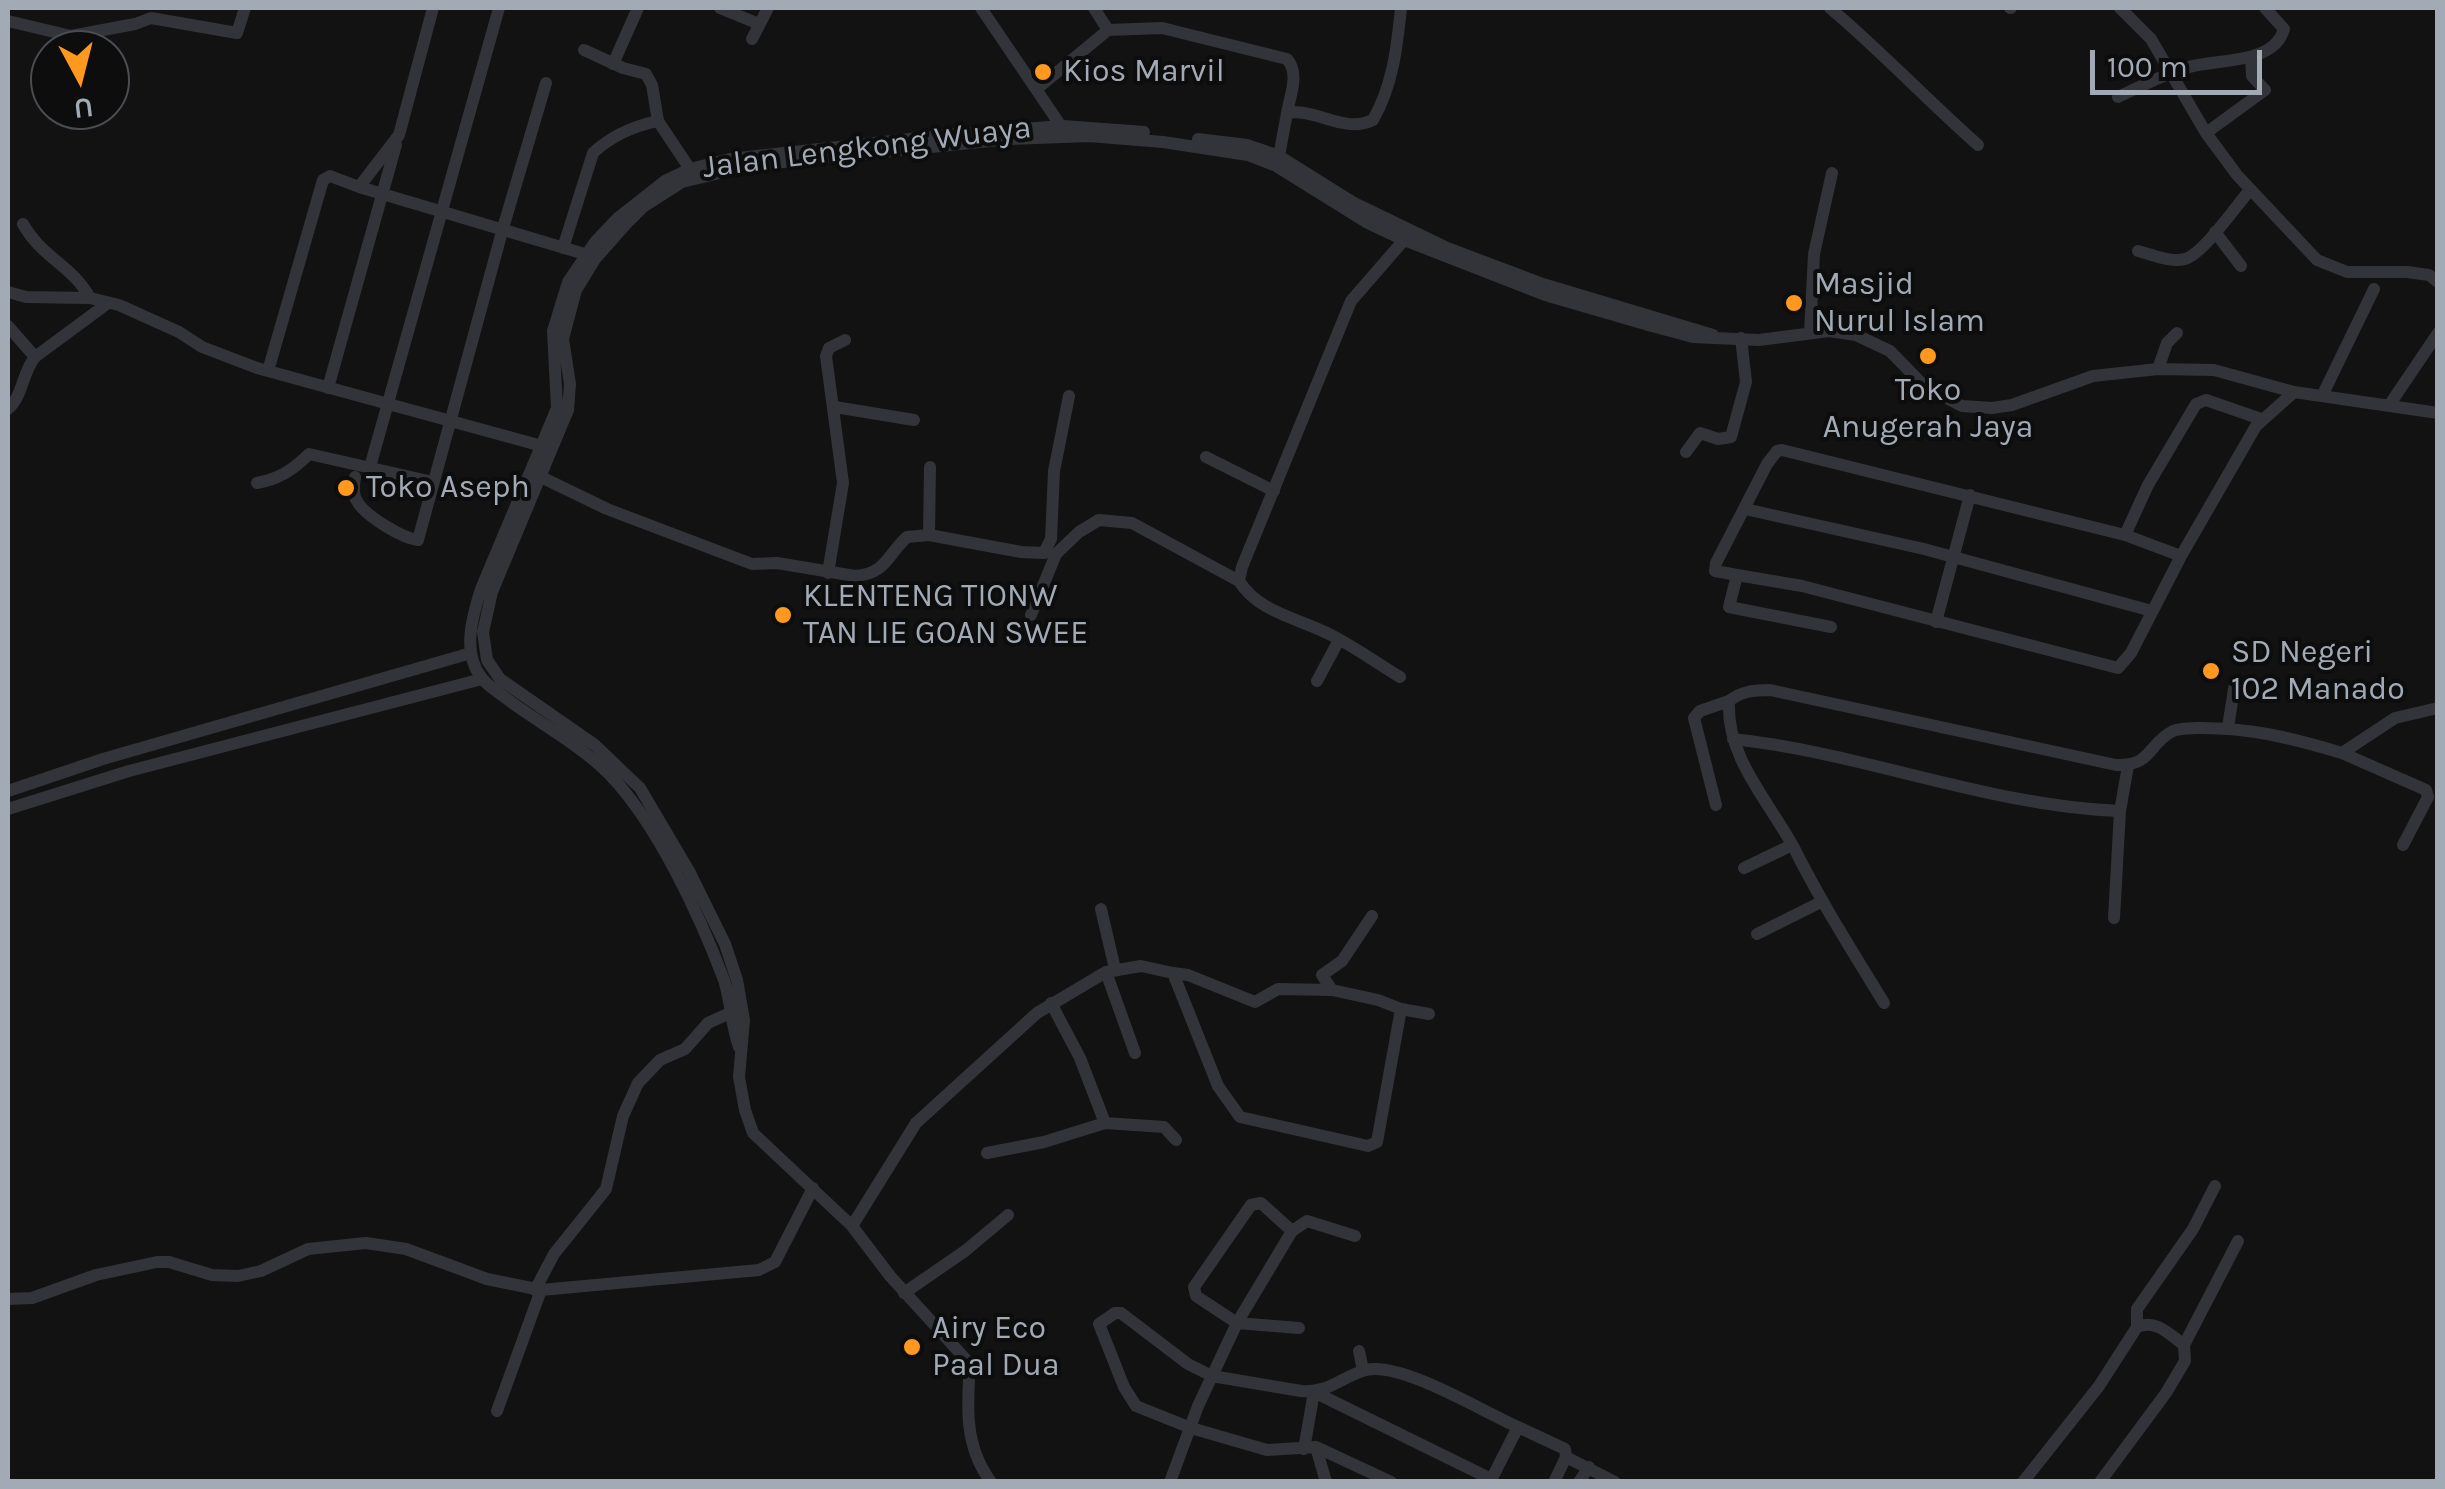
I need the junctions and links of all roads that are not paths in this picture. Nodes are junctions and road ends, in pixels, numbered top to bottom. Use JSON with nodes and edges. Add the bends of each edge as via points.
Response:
{"nodes":[{"id":1,"x":146,"y":8,"type":"edge"},
{"id":2,"x":245,"y":8,"type":"edge"},
{"id":3,"x":432,"y":8,"type":"edge"},
{"id":4,"x":500,"y":8,"type":"edge"},
{"id":5,"x":638,"y":8,"type":"edge"},
{"id":6,"x":720,"y":8,"type":"edge"},
{"id":7,"x":768,"y":8,"type":"edge"},
{"id":8,"x":982,"y":8,"type":"edge"},
{"id":9,"x":1094,"y":8,"type":"edge"},
{"id":10,"x":1401,"y":8,"type":"edge"},
{"id":11,"x":1830,"y":8,"type":"edge"},
{"id":12,"x":2120,"y":8,"type":"edge"},
{"id":13,"x":2265,"y":8,"type":"edge"},
{"id":14,"x":8,"y":20,"type":"edge"},
{"id":15,"x":760,"y":24,"type":"junction"},
{"id":16,"x":1108,"y":30,"type":"junction"},
{"id":17,"x":236,"y":33,"type":"junction"},
{"id":18,"x":752,"y":39,"type":"dead end"},
{"id":19,"x":584,"y":50,"type":"dead end"},
{"id":20,"x":2251,"y":56,"type":"junction"},
{"id":21,"x":612,"y":64,"type":"junction"},
{"id":22,"x":2171,"y":72,"type":"junction"},
{"id":23,"x":546,"y":84,"type":"dead end"},
{"id":24,"x":1038,"y":88,"type":"junction"},
{"id":25,"x":2118,"y":97,"type":"dead end"},
{"id":26,"x":1287,"y":113,"type":"junction"},
{"id":27,"x":658,"y":121,"type":"junction"},
{"id":28,"x":1064,"y":131,"type":"junction"},
{"id":29,"x":2206,"y":134,"type":"junction"},
{"id":30,"x":399,"y":135,"type":"junction"},
{"id":31,"x":1978,"y":145,"type":"dead end"},
{"id":32,"x":1278,"y":156,"type":"junction"},
{"id":33,"x":690,"y":169,"type":"junction"},
{"id":34,"x":1832,"y":173,"type":"dead end"},
{"id":35,"x":359,"y":188,"type":"junction"},
{"id":36,"x":2250,"y":190,"type":"junction"},
{"id":37,"x":382,"y":194,"type":"junction"},
{"id":38,"x":444,"y":210,"type":"junction"},
{"id":39,"x":23,"y":224,"type":"dead end"},
{"id":40,"x":503,"y":228,"type":"junction"},
{"id":41,"x":2215,"y":232,"type":"junction"},
{"id":42,"x":1404,"y":240,"type":"junction"},
{"id":43,"x":563,"y":248,"type":"junction"},
{"id":44,"x":2138,"y":250,"type":"dead end"},
{"id":45,"x":590,"y":256,"type":"junction"},
{"id":46,"x":2241,"y":266,"type":"dead end"},
{"id":47,"x":2438,"y":282,"type":"edge"},
{"id":48,"x":2374,"y":288,"type":"dead end"},
{"id":49,"x":8,"y":292,"type":"edge"},
{"id":50,"x":90,"y":298,"type":"junction"},
{"id":51,"x":108,"y":303,"type":"junction"},
{"id":52,"x":8,"y":326,"type":"edge"},
{"id":53,"x":1810,"y":332,"type":"junction"},
{"id":54,"x":2177,"y":333,"type":"dead end"},
{"id":55,"x":2438,"y":333,"type":"edge"},
{"id":56,"x":1716,"y":336,"type":"junction"},
{"id":57,"x":1742,"y":338,"type":"junction"},
{"id":58,"x":845,"y":340,"type":"dead end"},
{"id":59,"x":35,"y":357,"type":"junction"},
{"id":60,"x":2158,"y":369,"type":"junction"},
{"id":61,"x":268,"y":371,"type":"junction"},
{"id":62,"x":328,"y":388,"type":"junction"},
{"id":63,"x":2294,"y":392,"type":"junction"},
{"id":64,"x":2323,"y":394,"type":"junction"},
{"id":65,"x":1069,"y":396,"type":"dead end"},
{"id":66,"x":387,"y":404,"type":"junction"},
{"id":67,"x":2390,"y":404,"type":"junction"},
{"id":68,"x":835,"y":408,"type":"junction"},
{"id":69,"x":8,"y":410,"type":"edge"},
{"id":70,"x":2438,"y":413,"type":"edge"},
{"id":71,"x":914,"y":420,"type":"dead end"},
{"id":72,"x":2261,"y":420,"type":"junction"},
{"id":73,"x":449,"y":422,"type":"junction"},
{"id":74,"x":542,"y":446,"type":"junction"},
{"id":75,"x":1686,"y":452,"type":"dead end"},
{"id":76,"x":1206,"y":456,"type":"dead end"},
{"id":77,"x":370,"y":467,"type":"junction"},
{"id":78,"x":930,"y":467,"type":"dead end"},
{"id":79,"x":355,"y":477,"type":"dead end"},
{"id":80,"x":541,"y":478,"type":"junction"},
{"id":81,"x":433,"y":482,"type":"junction"},
{"id":82,"x":257,"y":483,"type":"dead end"},
{"id":83,"x":1274,"y":491,"type":"junction"},
{"id":84,"x":1970,"y":495,"type":"junction"},
{"id":85,"x":1744,"y":509,"type":"junction"},
{"id":86,"x":929,"y":535,"type":"junction"},
{"id":87,"x":2125,"y":535,"type":"junction"},
{"id":88,"x":2181,"y":556,"type":"junction"},
{"id":89,"x":1954,"y":557,"type":"junction"},
{"id":90,"x":828,"y":573,"type":"junction"},
{"id":91,"x":1737,"y":576,"type":"junction"},
{"id":92,"x":1239,"y":581,"type":"junction"},
{"id":93,"x":2152,"y":611,"type":"junction"},
{"id":94,"x":1031,"y":616,"type":"dead end"},
{"id":95,"x":1936,"y":622,"type":"junction"},
{"id":96,"x":1831,"y":627,"type":"dead end"},
{"id":97,"x":1339,"y":640,"type":"junction"},
{"id":98,"x":471,"y":653,"type":"junction"},
{"id":99,"x":1400,"y":677,"type":"dead end"},
{"id":100,"x":482,"y":679,"type":"junction"},
{"id":101,"x":1317,"y":681,"type":"dead end"},
{"id":102,"x":2235,"y":683,"type":"dead end"},
{"id":103,"x":1728,"y":700,"type":"junction"},
{"id":104,"x":2438,"y":708,"type":"edge"},
{"id":105,"x":2228,"y":727,"type":"junction"},
{"id":106,"x":1732,"y":739,"type":"junction"},
{"id":107,"x":2342,"y":753,"type":"junction"},
{"id":108,"x":2128,"y":766,"type":"junction"},
{"id":109,"x":8,"y":791,"type":"edge"},
{"id":110,"x":2432,"y":792,"type":"edge"},
{"id":111,"x":1716,"y":805,"type":"dead end"},
{"id":112,"x":8,"y":809,"type":"edge"},
{"id":113,"x":2120,"y":811,"type":"junction"},
{"id":114,"x":1792,"y":844,"type":"junction"},
{"id":115,"x":2404,"y":844,"type":"dead end"},
{"id":116,"x":1744,"y":868,"type":"dead end"},
{"id":117,"x":1821,"y":902,"type":"junction"},
{"id":118,"x":1101,"y":909,"type":"dead end"},
{"id":119,"x":702,"y":914,"type":"junction"},
{"id":120,"x":1372,"y":916,"type":"dead end"},
{"id":121,"x":2114,"y":918,"type":"dead end"},
{"id":122,"x":1757,"y":934,"type":"dead end"},
{"id":123,"x":1110,"y":971,"type":"junction"},
{"id":124,"x":1173,"y":973,"type":"junction"},
{"id":125,"x":1332,"y":990,"type":"junction"},
{"id":126,"x":1051,"y":1002,"type":"junction"},
{"id":127,"x":1884,"y":1004,"type":"dead end"},
{"id":128,"x":1401,"y":1009,"type":"junction"},
{"id":129,"x":730,"y":1013,"type":"junction"},
{"id":130,"x":1429,"y":1014,"type":"dead end"},
{"id":131,"x":1135,"y":1053,"type":"dead end"},
{"id":132,"x":742,"y":1054,"type":"junction"},
{"id":133,"x":1105,"y":1123,"type":"junction"},
{"id":134,"x":1176,"y":1140,"type":"dead end"},
{"id":135,"x":987,"y":1153,"type":"dead end"},
{"id":136,"x":2215,"y":1186,"type":"dead end"},
{"id":137,"x":813,"y":1188,"type":"junction"},
{"id":138,"x":1008,"y":1214,"type":"dead end"},
{"id":139,"x":852,"y":1226,"type":"junction"},
{"id":140,"x":1292,"y":1230,"type":"junction"},
{"id":141,"x":1355,"y":1236,"type":"dead end"},
{"id":142,"x":2238,"y":1241,"type":"dead end"},
{"id":143,"x":538,"y":1290,"type":"junction"},
{"id":144,"x":904,"y":1292,"type":"junction"},
{"id":145,"x":8,"y":1299,"type":"edge"},
{"id":146,"x":1237,"y":1322,"type":"junction"},
{"id":147,"x":2136,"y":1327,"type":"junction"},
{"id":148,"x":1300,"y":1328,"type":"dead end"},
{"id":149,"x":2184,"y":1346,"type":"junction"},
{"id":150,"x":1359,"y":1350,"type":"dead end"},
{"id":151,"x":1363,"y":1370,"type":"junction"},
{"id":152,"x":1212,"y":1376,"type":"junction"},
{"id":153,"x":1314,"y":1392,"type":"junction"},
{"id":154,"x":497,"y":1412,"type":"dead end"},
{"id":155,"x":1518,"y":1427,"type":"junction"},
{"id":156,"x":1191,"y":1428,"type":"junction"},
{"id":157,"x":1310,"y":1448,"type":"junction"},
{"id":158,"x":1566,"y":1457,"type":"junction"},
{"id":159,"x":1588,"y":1466,"type":"junction"},
{"id":160,"x":1490,"y":1480,"type":"edge"},
{"id":161,"x":991,"y":1482,"type":"edge"},
{"id":162,"x":1170,"y":1482,"type":"edge"},
{"id":163,"x":1326,"y":1482,"type":"edge"},
{"id":164,"x":1391,"y":1482,"type":"edge"},
{"id":165,"x":1554,"y":1482,"type":"edge"},
{"id":166,"x":1579,"y":1482,"type":"edge"},
{"id":167,"x":1615,"y":1482,"type":"edge"},
{"id":168,"x":2022,"y":1482,"type":"edge"},
{"id":169,"x":2100,"y":1482,"type":"edge"}],
"edges":[{"from":1,"to":17,"type":"street"},
{"from":2,"to":17,"type":"street"},
{"from":3,"to":30,"type":"street"},
{"from":4,"to":38,"type":"street"},
{"from":5,"to":21,"type":"street"},
{"from":6,"to":15,"type":"street"},
{"from":7,"to":15,"type":"street"},
{"from":8,"to":24,"type":"street"},
{"from":9,"to":16,"type":"street"},
{"from":10,"to":26,"type":"street","via":[[1386,97],[1373,120],[1350,125]]},
{"from":11,"to":31,"type":"street"},
{"from":12,"to":22,"type":"street"},
{"from":13,"to":20,"type":"street","via":[[2284,34]]},
{"from":14,"to":17,"type":"street","via":[[71,36],[151,18]]},
{"from":15,"to":18,"type":"street"},
{"from":16,"to":24,"type":"street"},
{"from":16,"to":26,"type":"street","via":[[1162,28],[1287,59],[1294,82]]},
{"from":19,"to":21,"type":"street"},
{"from":20,"to":22,"type":"street"},
{"from":20,"to":29,"type":"street","via":[[2252,76],[2265,90]]},
{"from":21,"to":27,"type":"street","via":[[646,74]]},
{"from":22,"to":25,"type":"street"},
{"from":22,"to":29,"type":"street"},
{"from":23,"to":40,"type":"street"},
{"from":24,"to":28,"type":"street"},
{"from":26,"to":32,"type":"street"},
{"from":27,"to":33,"type":"street"},
{"from":27,"to":43,"type":"street","via":[[636,126],[594,153]]},
{"from":28,"to":32,"type":"street","name":"Jalan Lengkong Wuaya","via":[[1123,129],[1247,145]]},
{"from":28,"to":33,"type":"street","name":"Jalan Lengkong Wuaya","via":[[769,154]]},
{"from":28,"to":42,"type":"street","name":"Jalan Lengkong Wuaya","via":[[1248,155]]},
{"from":28,"to":45,"type":"street","name":"Jalan Lengkong Wuaya","via":[[701,176],[644,207]]},
{"from":29,"to":36,"type":"street"},
{"from":30,"to":35,"type":"street"},
{"from":30,"to":37,"type":"street"},
{"from":32,"to":56,"type":"street","name":"Jalan Lengkong Wuaya","via":[[1410,233],[1544,284]]},
{"from":33,"to":45,"type":"street","name":"Jalan Lengkong Wuaya","via":[[637,202]]},
{"from":34,"to":53,"type":"street","via":[[1814,254]]},
{"from":35,"to":37,"type":"street"},
{"from":35,"to":61,"type":"street","via":[[330,176],[323,180]]},
{"from":36,"to":41,"type":"street"},
{"from":36,"to":47,"type":"street","via":[[2333,269],[2407,272]]},
{"from":37,"to":38,"type":"street"},
{"from":37,"to":62,"type":"street"},
{"from":38,"to":40,"type":"street"},
{"from":38,"to":66,"type":"street"},
{"from":39,"to":50,"type":"street"},
{"from":40,"to":43,"type":"street"},
{"from":40,"to":73,"type":"street"},
{"from":41,"to":44,"type":"street","via":[[2182,260]]},
{"from":41,"to":46,"type":"street"},
{"from":42,"to":56,"type":"street","name":"Jalan Lengkong Wuaya","via":[[1545,294],[1693,337]]},
{"from":42,"to":83,"type":"street","via":[[1351,301]]},
{"from":43,"to":45,"type":"street"},
{"from":45,"to":74,"type":"street","name":"Jalan Lengkong Wuaya","via":[[568,282],[556,316],[558,402]]},
{"from":45,"to":80,"type":"street","name":"Jalan Lengkong Wuaya","via":[[568,315],[565,424]]},
{"from":48,"to":64,"type":"street"},
{"from":49,"to":50,"type":"street"},
{"from":50,"to":51,"type":"street"},
{"from":51,"to":59,"type":"street"},
{"from":51,"to":61,"type":"street"},
{"from":52,"to":59,"type":"street"},
{"from":53,"to":57,"type":"street","name":"Jalan Lengkong Wuaya"},
{"from":53,"to":60,"type":"street","name":"Jalan Lengkong Wuaya","via":[[1868,339],[1925,387],[1962,406],[2012,405],[2093,376]]},
{"from":54,"to":60,"type":"street","via":[[2166,342]]},
{"from":55,"to":67,"type":"street"},
{"from":56,"to":57,"type":"street","name":"Jalan Lengkong Wuaya"},
{"from":57,"to":75,"type":"street","via":[[1746,382],[1731,437],[1700,433]]},
{"from":58,"to":68,"type":"street","via":[[826,356]]},
{"from":59,"to":69,"type":"street"},
{"from":60,"to":63,"type":"street","name":"Jalan Lengkong Wuaya","via":[[2214,370]]},
{"from":61,"to":62,"type":"street"},
{"from":62,"to":66,"type":"street"},
{"from":63,"to":64,"type":"street","name":"Jalan Lengkong Wuaya"},
{"from":63,"to":72,"type":"street"},
{"from":64,"to":67,"type":"street","name":"Jalan Lengkong Wuaya"},
{"from":65,"to":86,"type":"street","via":[[1044,553]]},
{"from":66,"to":73,"type":"street"},
{"from":66,"to":77,"type":"street"},
{"from":67,"to":70,"type":"street","name":"Jalan Lengkong Wuaya"},
{"from":68,"to":71,"type":"street"},
{"from":68,"to":90,"type":"street","via":[[843,483]]},
{"from":72,"to":87,"type":"street","via":[[2206,400],[2196,404]]},
{"from":72,"to":88,"type":"street"},
{"from":73,"to":74,"type":"street"},
{"from":73,"to":81,"type":"street"},
{"from":74,"to":98,"type":"street","name":"Jalan Lengkong Wuaya","via":[[480,589]]},
{"from":76,"to":83,"type":"street"},
{"from":77,"to":81,"type":"street"},
{"from":77,"to":82,"type":"street","via":[[308,454],[276,480]]},
{"from":78,"to":86,"type":"street"},
{"from":79,"to":81,"type":"street","via":[[360,506],[415,541]]},
{"from":80,"to":90,"type":"street","via":[[752,564]]},
{"from":80,"to":119,"type":"street","name":"Jalan Lengkong Wuaya","via":[[492,592],[483,632],[487,660],[500,679],[595,745],[640,788]]},
{"from":83,"to":92,"type":"street"},
{"from":84,"to":85,"type":"street","via":[[1782,450],[1767,464]]},
{"from":84,"to":87,"type":"street"},
{"from":84,"to":89,"type":"street"},
{"from":85,"to":89,"type":"street"},
{"from":85,"to":91,"type":"street","via":[[1715,571]]},
{"from":86,"to":90,"type":"street","via":[[907,537],[868,576]]},
{"from":87,"to":88,"type":"street"},
{"from":88,"to":93,"type":"street"},
{"from":89,"to":93,"type":"street"},
{"from":89,"to":95,"type":"street"},
{"from":91,"to":95,"type":"street"},
{"from":91,"to":96,"type":"street","via":[[1729,606]]},
{"from":92,"to":94,"type":"street","via":[[1132,523],[1100,520],[1056,554]]},
{"from":92,"to":97,"type":"street","via":[[1264,606]]},
{"from":93,"to":95,"type":"street","via":[[2118,668]]},
{"from":97,"to":99,"type":"street"},
{"from":97,"to":101,"type":"street"},
{"from":98,"to":100,"type":"street","name":"Jalan Lengkong Wuaya"},
{"from":98,"to":109,"type":"street"},
{"from":100,"to":112,"type":"street","via":[[129,770]]},
{"from":100,"to":119,"type":"street","name":"Jalan Lengkong Wuaya","via":[[607,771]]},
{"from":102,"to":105,"type":"street"},
{"from":103,"to":106,"type":"street"},
{"from":103,"to":108,"type":"street","via":[[1770,690]]},
{"from":103,"to":111,"type":"street","via":[[1694,718]]},
{"from":104,"to":107,"type":"street","via":[[2394,718]]},
{"from":105,"to":107,"type":"street"},
{"from":105,"to":108,"type":"street","via":[[2170,732],[2144,760]]},
{"from":106,"to":113,"type":"street","via":[[1860,760],[2032,803]]},
{"from":106,"to":114,"type":"street"},
{"from":107,"to":110,"type":"street"},
{"from":108,"to":113,"type":"street"},
{"from":110,"to":115,"type":"street"},
{"from":113,"to":121,"type":"street"},
{"from":114,"to":116,"type":"street"},
{"from":114,"to":117,"type":"street"},
{"from":117,"to":122,"type":"street"},
{"from":117,"to":127,"type":"street"},
{"from":118,"to":123,"type":"street"},
{"from":119,"to":129,"type":"street","name":"Jalan Lengkong Wuaya"},
{"from":119,"to":132,"type":"street","name":"Jalan Lengkong Wuaya","via":[[725,944],[742,1000]]},
{"from":120,"to":125,"type":"street","via":[[1342,961],[1322,975]]},
{"from":123,"to":124,"type":"street","via":[[1142,966]]},
{"from":123,"to":126,"type":"street"},
{"from":123,"to":131,"type":"street"},
{"from":124,"to":125,"type":"street","via":[[1255,1002],[1278,989]]},
{"from":124,"to":128,"type":"street","via":[[1218,1086],[1240,1117],[1368,1146],[1377,1142]]},
{"from":125,"to":128,"type":"street"},
{"from":126,"to":133,"type":"street"},
{"from":126,"to":139,"type":"street","via":[[928,1108]]},
{"from":128,"to":130,"type":"street"},
{"from":129,"to":132,"type":"street","name":"Jalan Lengkong Wuaya"},
{"from":129,"to":143,"type":"street","via":[[638,1083],[606,1189],[554,1254]]},
{"from":132,"to":137,"type":"street","via":[[742,1096],[754,1133]]},
{"from":133,"to":134,"type":"street","via":[[1164,1127]]},
{"from":133,"to":135,"type":"street"},
{"from":136,"to":147,"type":"street","via":[[2138,1309]]},
{"from":137,"to":139,"type":"street"},
{"from":137,"to":143,"type":"street","via":[[768,1268]]},
{"from":138,"to":144,"type":"street"},
{"from":139,"to":144,"type":"street"},
{"from":140,"to":141,"type":"street","via":[[1307,1220]]},
{"from":140,"to":146,"type":"street"},
{"from":140,"to":146,"type":"street","via":[[1260,1204],[1250,1205],[1194,1284],[1196,1296]]},
{"from":142,"to":149,"type":"street"},
{"from":143,"to":145,"type":"street","via":[[487,1279],[428,1254],[366,1243],[308,1250],[238,1276],[157,1262],[45,1295]]},
{"from":143,"to":154,"type":"street"},
{"from":144,"to":161,"type":"street","via":[[970,1364],[968,1424]]},
{"from":146,"to":148,"type":"street"},
{"from":146,"to":152,"type":"street"},
{"from":147,"to":149,"type":"street","via":[[2157,1326]]},
{"from":147,"to":168,"type":"street","via":[[2099,1386]]},
{"from":149,"to":169,"type":"street","via":[[2186,1361]]},
{"from":150,"to":151,"type":"street"},
{"from":151,"to":153,"type":"street"},
{"from":151,"to":155,"type":"street","via":[[1418,1379]]},
{"from":152,"to":153,"type":"street"},
{"from":152,"to":156,"type":"street"},
{"from":152,"to":156,"type":"street","via":[[1121,1314],[1099,1324],[1130,1401]]},
{"from":153,"to":157,"type":"street"},
{"from":153,"to":160,"type":"street"},
{"from":155,"to":158,"type":"street","via":[[1560,1444]]},
{"from":155,"to":160,"type":"street"},
{"from":156,"to":157,"type":"street","via":[[1267,1450]]},
{"from":156,"to":162,"type":"street"},
{"from":157,"to":163,"type":"street"},
{"from":157,"to":164,"type":"street"},
{"from":158,"to":159,"type":"street"},
{"from":158,"to":165,"type":"street"},
{"from":159,"to":166,"type":"street"},
{"from":159,"to":167,"type":"street"}]}
